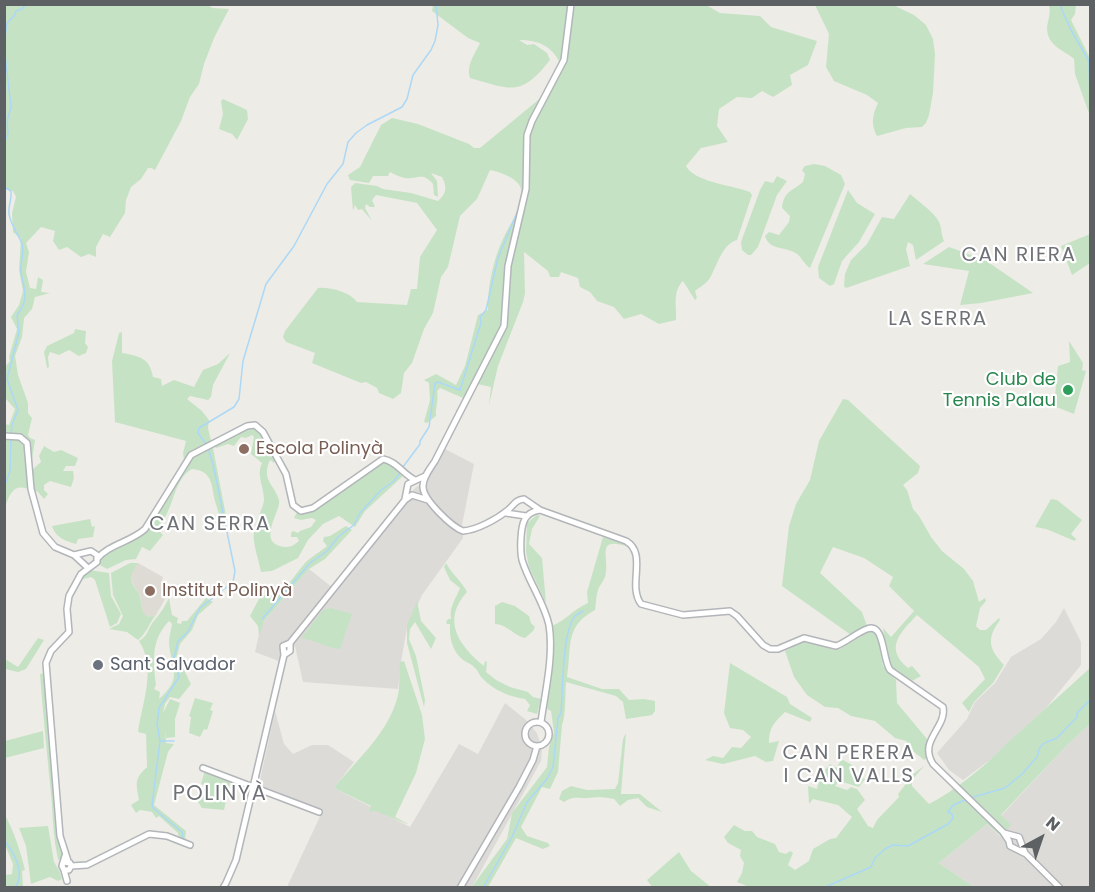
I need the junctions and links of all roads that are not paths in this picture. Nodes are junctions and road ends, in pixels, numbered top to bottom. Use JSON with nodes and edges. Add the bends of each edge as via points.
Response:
{"nodes":[{"id":1,"x":571,"y":4,"type":"edge"},
{"id":2,"x":4,"y":436,"type":"edge"},
{"id":3,"x":404,"y":473,"type":"junction"},
{"id":4,"x":419,"y":484,"type":"junction"},
{"id":5,"x":411,"y":491,"type":"junction"},
{"id":6,"x":429,"y":501,"type":"junction"},
{"id":7,"x":530,"y":503,"type":"junction"},
{"id":8,"x":514,"y":505,"type":"junction"},
{"id":9,"x":540,"y":510,"type":"junction"},
{"id":10,"x":504,"y":513,"type":"junction"},
{"id":11,"x":523,"y":515,"type":"junction"},
{"id":12,"x":93,"y":552,"type":"junction"},
{"id":13,"x":103,"y":552,"type":"junction"},
{"id":14,"x":83,"y":553,"type":"junction"},
{"id":15,"x":74,"y":555,"type":"junction"},
{"id":16,"x":98,"y":559,"type":"junction"},
{"id":17,"x":83,"y":564,"type":"junction"},
{"id":18,"x":541,"y":722,"type":"junction"},
{"id":19,"x":537,"y":746,"type":"junction"},
{"id":20,"x":203,"y":768,"type":"dead end"},
{"id":21,"x":253,"y":785,"type":"junction"},
{"id":22,"x":320,"y":812,"type":"dead end"},
{"id":23,"x":1011,"y":838,"type":"junction"},
{"id":24,"x":1021,"y":844,"type":"junction"},
{"id":25,"x":190,"y":845,"type":"dead end"},
{"id":26,"x":1016,"y":848,"type":"junction"},
{"id":27,"x":1026,"y":855,"type":"junction"},
{"id":28,"x":223,"y":887,"type":"edge"},
{"id":29,"x":1060,"y":887,"type":"edge"},
{"id":30,"x":460,"y":888,"type":"edge"}],
"edges":[{"from":1,"to":4,"type":"main road","via":[[564,60],[527,135],[526,189],[510,252],[504,326],[435,461]]},
{"from":2,"to":15,"type":"main road","via":[[20,437],[27,443],[31,489],[44,536],[55,547]]},
{"from":3,"to":4,"type":"main road"},
{"from":3,"to":5,"type":"main road"},
{"from":3,"to":13,"type":"main road","via":[[389,460],[380,460],[313,508],[301,511],[293,505],[286,474],[263,432],[255,425],[247,426],[192,454],[147,527]]},
{"from":4,"to":5,"type":"main road"},
{"from":4,"to":5,"type":"main road"},
{"from":4,"to":6,"type":"main road"},
{"from":5,"to":6,"type":"main road"},
{"from":5,"to":21,"type":"main road","via":[[289,644]]},
{"from":6,"to":10,"type":"main road","via":[[463,531]]},
{"from":7,"to":8,"type":"main road","via":[[522,498]]},
{"from":7,"to":9,"type":"main road"},
{"from":7,"to":11,"type":"main road","via":[[532,508]]},
{"from":8,"to":10,"type":"main road"},
{"from":8,"to":11,"type":"main road","via":[[513,510]]},
{"from":9,"to":11,"type":"main road"},
{"from":9,"to":23,"type":"main road","via":[[633,546],[637,555],[636,594],[645,606],[683,615],[730,611],[772,650],[804,638],[836,646],[868,628],[876,629],[890,670],[943,707],[943,718],[930,743],[930,757]]},
{"from":10,"to":11,"type":"main road"},
{"from":11,"to":18,"type":"main road","via":[[522,559],[549,626],[550,656]]},
{"from":12,"to":13,"type":"main road"},
{"from":12,"to":14,"type":"main road"},
{"from":12,"to":16,"type":"main road"},
{"from":13,"to":16,"type":"main road"},
{"from":14,"to":15,"type":"main road"},
{"from":14,"to":17,"type":"main road"},
{"from":15,"to":17,"type":"main road"},
{"from":16,"to":17,"type":"main road","via":[[95,565]]},
{"from":17,"to":25,"type":"main road","via":[[67,603],[69,632],[51,651],[46,663],[60,836],[67,864],[87,866],[149,834]]},
{"from":18,"to":19,"type":"main road","via":[[548,729],[548,736]]},
{"from":18,"to":19,"type":"main road","via":[[533,722],[525,731],[529,743]]},
{"from":19,"to":30,"type":"main road","via":[[524,778]]},
{"from":20,"to":21,"type":"main road"},
{"from":21,"to":22,"type":"main road"},
{"from":21,"to":28,"type":"main road","via":[[233,869]]},
{"from":23,"to":24,"type":"main road","via":[[1020,839]]},
{"from":23,"to":26,"type":"main road","via":[[1010,846]]},
{"from":24,"to":26,"type":"main road"},
{"from":24,"to":27,"type":"main road"},
{"from":26,"to":27,"type":"main road"},
{"from":27,"to":29,"type":"main road"}]}
